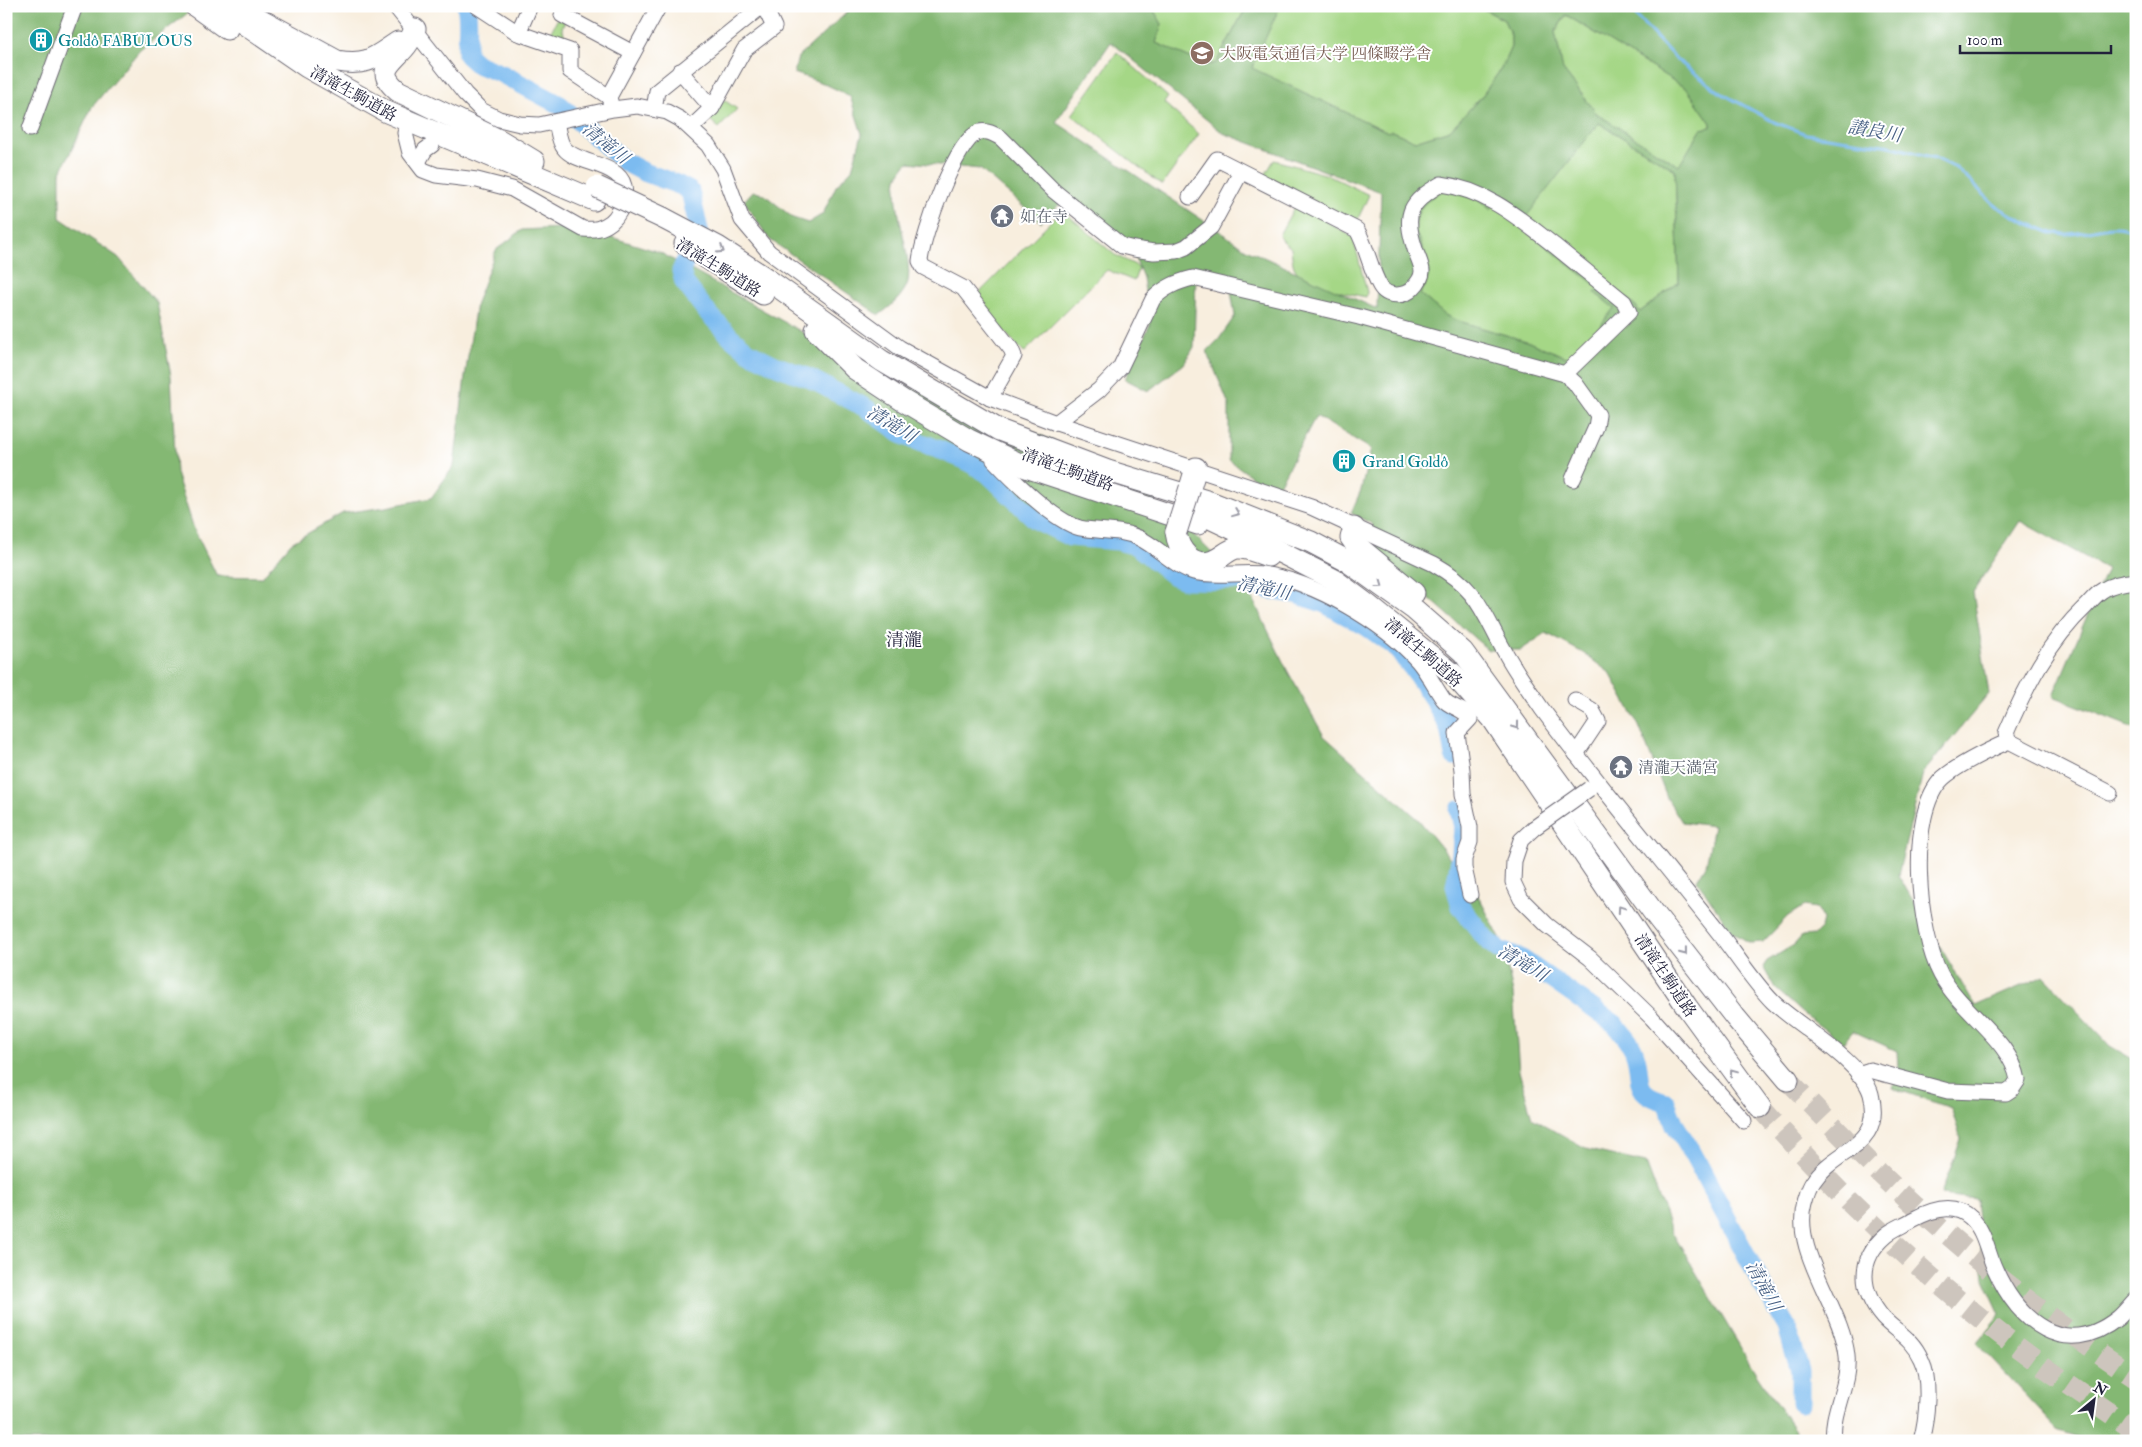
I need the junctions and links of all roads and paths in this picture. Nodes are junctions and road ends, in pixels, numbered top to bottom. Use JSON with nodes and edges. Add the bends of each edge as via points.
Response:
{"nodes":[{"id":1,"x":74,"y":6,"type":"edge"},
{"id":2,"x":195,"y":6,"type":"edge"},
{"id":3,"x":218,"y":6,"type":"edge"},
{"id":4,"x":395,"y":6,"type":"edge"},
{"id":5,"x":477,"y":6,"type":"edge"},
{"id":6,"x":530,"y":6,"type":"edge"},
{"id":7,"x":566,"y":6,"type":"edge"},
{"id":8,"x":763,"y":6,"type":"edge"},
{"id":9,"x":242,"y":8,"type":"edge"},
{"id":10,"x":652,"y":8,"type":"edge"},
{"id":11,"x":415,"y":29,"type":"junction"},
{"id":12,"x":518,"y":32,"type":"junction"},
{"id":13,"x":633,"y":53,"type":"junction"},
{"id":14,"x":680,"y":71,"type":"junction"},
{"id":15,"x":607,"y":106,"type":"junction"},
{"id":16,"x":712,"y":108,"type":"junction"},
{"id":17,"x":654,"y":109,"type":"junction"},
{"id":18,"x":560,"y":122,"type":"junction"},
{"id":19,"x":691,"y":128,"type":"junction"},
{"id":20,"x":30,"y":129,"type":"dead end"},
{"id":21,"x":405,"y":133,"type":"junction"},
{"id":22,"x":432,"y":145,"type":"junction"},
{"id":23,"x":534,"y":161,"type":"junction"},
{"id":24,"x":418,"y":162,"type":"junction"},
{"id":25,"x":1241,"y":172,"type":"junction"},
{"id":26,"x":571,"y":188,"type":"junction"},
{"id":27,"x":596,"y":193,"type":"junction"},
{"id":28,"x":1190,"y":197,"type":"dead end"},
{"id":29,"x":660,"y":223,"type":"junction"},
{"id":30,"x":816,"y":330,"type":"junction"},
{"id":31,"x":1565,"y":374,"type":"junction"},
{"id":32,"x":990,"y":398,"type":"junction"},
{"id":33,"x":1056,"y":423,"type":"junction"},
{"id":34,"x":998,"y":454,"type":"junction"},
{"id":35,"x":1196,"y":468,"type":"junction"},
{"id":36,"x":1573,"y":479,"type":"dead end"},
{"id":37,"x":1354,"y":528,"type":"junction"},
{"id":38,"x":1215,"y":531,"type":"junction"},
{"id":39,"x":1224,"y":552,"type":"junction"},
{"id":40,"x":1275,"y":558,"type":"junction"},
{"id":41,"x":2136,"y":581,"type":"edge"},
{"id":42,"x":1369,"y":606,"type":"junction"},
{"id":43,"x":1575,"y":700,"type":"dead end"},
{"id":44,"x":1497,"y":701,"type":"junction"},
{"id":45,"x":2009,"y":741,"type":"junction"},
{"id":46,"x":1576,"y":754,"type":"junction"},
{"id":47,"x":1593,"y":786,"type":"junction"},
{"id":48,"x":2110,"y":793,"type":"dead end"},
{"id":49,"x":1470,"y":895,"type":"dead end"},
{"id":50,"x":1858,"y":1074,"type":"junction"},
{"id":51,"x":1788,"y":1080,"type":"tunnel mouth"},
{"id":52,"x":1760,"y":1107,"type":"tunnel mouth"},
{"id":53,"x":1744,"y":1121,"type":"dead end"},
{"id":54,"x":2136,"y":1299,"type":"edge"},
{"id":55,"x":1834,"y":1441,"type":"edge"},
{"id":56,"x":1921,"y":1441,"type":"edge"}],
"edges":[{"from":1,"to":20,"type":"street"},
{"from":2,"to":21,"type":"highway","via":[[351,109]]},
{"from":3,"to":26,"type":"highway","name":"清滝生駒道路","via":[[307,67],[388,112]]},
{"from":4,"to":11,"type":"street"},
{"from":5,"to":12,"type":"street"},
{"from":6,"to":12,"type":"street"},
{"from":7,"to":13,"type":"street","via":[[562,15]]},
{"from":8,"to":14,"type":"street"},
{"from":8,"to":16,"type":"street","via":[[774,27],[744,50]]},
{"from":9,"to":11,"type":"highway","via":[[337,61],[354,64],[371,60]]},
{"from":9,"to":23,"type":"highway","name":"清滝生駒道路","via":[[317,60],[368,88]]},
{"from":10,"to":13,"type":"street"},
{"from":11,"to":18,"type":"street","via":[[481,110],[520,124]]},
{"from":11,"to":23,"type":"highway","via":[[405,47],[388,64],[389,83],[398,91],[501,141]]},
{"from":12,"to":15,"type":"street","via":[[570,51],[570,71]]},
{"from":13,"to":15,"type":"street"},
{"from":14,"to":16,"type":"street"},
{"from":14,"to":17,"type":"street","via":[[658,91]]},
{"from":15,"to":17,"type":"street"},
{"from":15,"to":18,"type":"street"},
{"from":16,"to":19,"type":"street"},
{"from":17,"to":19,"type":"street","via":[[680,119]]},
{"from":18,"to":24,"type":"street","via":[[564,149],[604,166],[622,182],[625,192],[622,204],[613,221],[602,228],[583,229],[512,189],[477,180],[436,175],[423,170]]},
{"from":19,"to":32,"type":"street","via":[[708,145],[723,169],[742,220],[769,252],[900,348]]},
{"from":21,"to":22,"type":"highway"},
{"from":21,"to":24,"type":"street","via":[[410,153]]},
{"from":22,"to":24,"type":"street"},
{"from":22,"to":26,"type":"highway","via":[[508,174]]},
{"from":23,"to":27,"type":"highway","name":"清滝生駒道路"},
{"from":25,"to":28,"type":"street","via":[[1217,158]]},
{"from":25,"to":31,"type":"street","via":[[1357,230],[1380,287],[1396,296],[1412,289],[1422,272],[1410,235],[1409,219],[1416,200],[1441,184],[1475,192],[1500,205],[1624,302],[1629,312]]},
{"from":25,"to":32,"type":"street","via":[[1211,227],[1186,247],[1176,252],[1134,249],[1122,246],[1054,191],[1001,138],[991,132],[972,136],[958,154],[936,203],[920,261],[923,267],[964,288],[1012,349],[1014,356]]},
{"from":26,"to":27,"type":"highway","name":"清滝生駒道路"},
{"from":27,"to":29,"type":"highway","name":"清滝生駒道路"},
{"from":29,"to":30,"type":"highway","name":"清滝生駒道路","via":[[693,249]]},
{"from":29,"to":44,"type":"highway","name":"清滝生駒道路","one_way":true,"via":[[718,247],[882,361],[999,430],[1108,471],[1210,502],[1312,542],[1347,561],[1415,610],[1463,652]]},
{"from":30,"to":34,"type":"highway","via":[[855,369],[902,400]]},
{"from":30,"to":42,"type":"highway","name":"清滝生駒道路","via":[[973,431],[1060,468],[1208,517],[1333,579]]},
{"from":31,"to":33,"type":"street","via":[[1359,317],[1193,278],[1178,282],[1154,299],[1120,368],[1099,390]]},
{"from":31,"to":36,"type":"street","via":[[1598,415],[1596,427]]},
{"from":32,"to":33,"type":"street"},
{"from":33,"to":35,"type":"street"},
{"from":34,"to":38,"type":"highway","via":[[1026,467]]},
{"from":34,"to":49,"type":"street","via":[[994,460],[1021,489],[1070,524],[1137,537],[1183,568],[1196,573],[1262,574],[1300,583],[1372,622],[1397,640],[1427,673],[1445,701],[1470,718],[1457,733],[1470,827],[1470,842],[1464,859]]},
{"from":35,"to":37,"type":"street","via":[[1312,507]]},
{"from":35,"to":39,"type":"highway","bridge":true,"via":[[1176,532],[1180,548],[1192,560],[1207,563]]},
{"from":37,"to":44,"type":"highway","via":[[1351,538],[1356,545],[1469,645]]},
{"from":37,"to":46,"type":"street","via":[[1434,564],[1467,588],[1478,600],[1508,659]]},
{"from":38,"to":39,"type":"highway","via":[[1224,540]]},
{"from":38,"to":40,"type":"highway"},
{"from":39,"to":40,"type":"highway","via":[[1244,548]]},
{"from":40,"to":42,"type":"highway"},
{"from":41,"to":45,"type":"street","via":[[2122,582],[2102,590],[2051,645],[2009,725],[2006,732]]},
{"from":52,"to":42,"type":"highway","name":"清滝生駒道路","one_way":true,"via":[[1687,1008],[1492,718],[1453,674]]},
{"from":43,"to":46,"type":"street","via":[[1592,710],[1598,721]]},
{"from":44,"to":51,"type":"highway","name":"清滝生駒道路","one_way":true,"via":[[1654,913]]},
{"from":45,"to":48,"type":"street"},
{"from":45,"to":50,"type":"street","via":[[1942,779],[1927,805],[1920,849],[1920,892],[1926,932],[1941,975],[1956,997],[2009,1055],[2018,1080],[2006,1093],[1989,1093],[1948,1090],[1870,1070]]},
{"from":46,"to":47,"type":"street"},
{"from":47,"to":50,"type":"street","via":[[1684,888],[1772,1001]]},
{"from":47,"to":53,"type":"street","bridge":true,"via":[[1521,840],[1514,861],[1513,882],[1521,899],[1547,925],[1590,958],[1652,1018]]},
{"from":50,"to":55,"type":"street","via":[[1870,1091],[1873,1120],[1870,1128],[1865,1137],[1813,1182],[1803,1217],[1806,1246],[1835,1313],[1848,1357],[1847,1376],[1834,1422]]},
{"from":54,"to":56,"type":"street","via":[[2118,1318],[2102,1328],[2083,1336],[2058,1336],[2043,1330],[2016,1303],[1994,1268],[1979,1227],[1963,1212],[1952,1208],[1926,1212],[1887,1234],[1870,1256],[1864,1275],[1865,1287],[1880,1313],[1910,1341],[1922,1360],[1927,1387]]}]}
